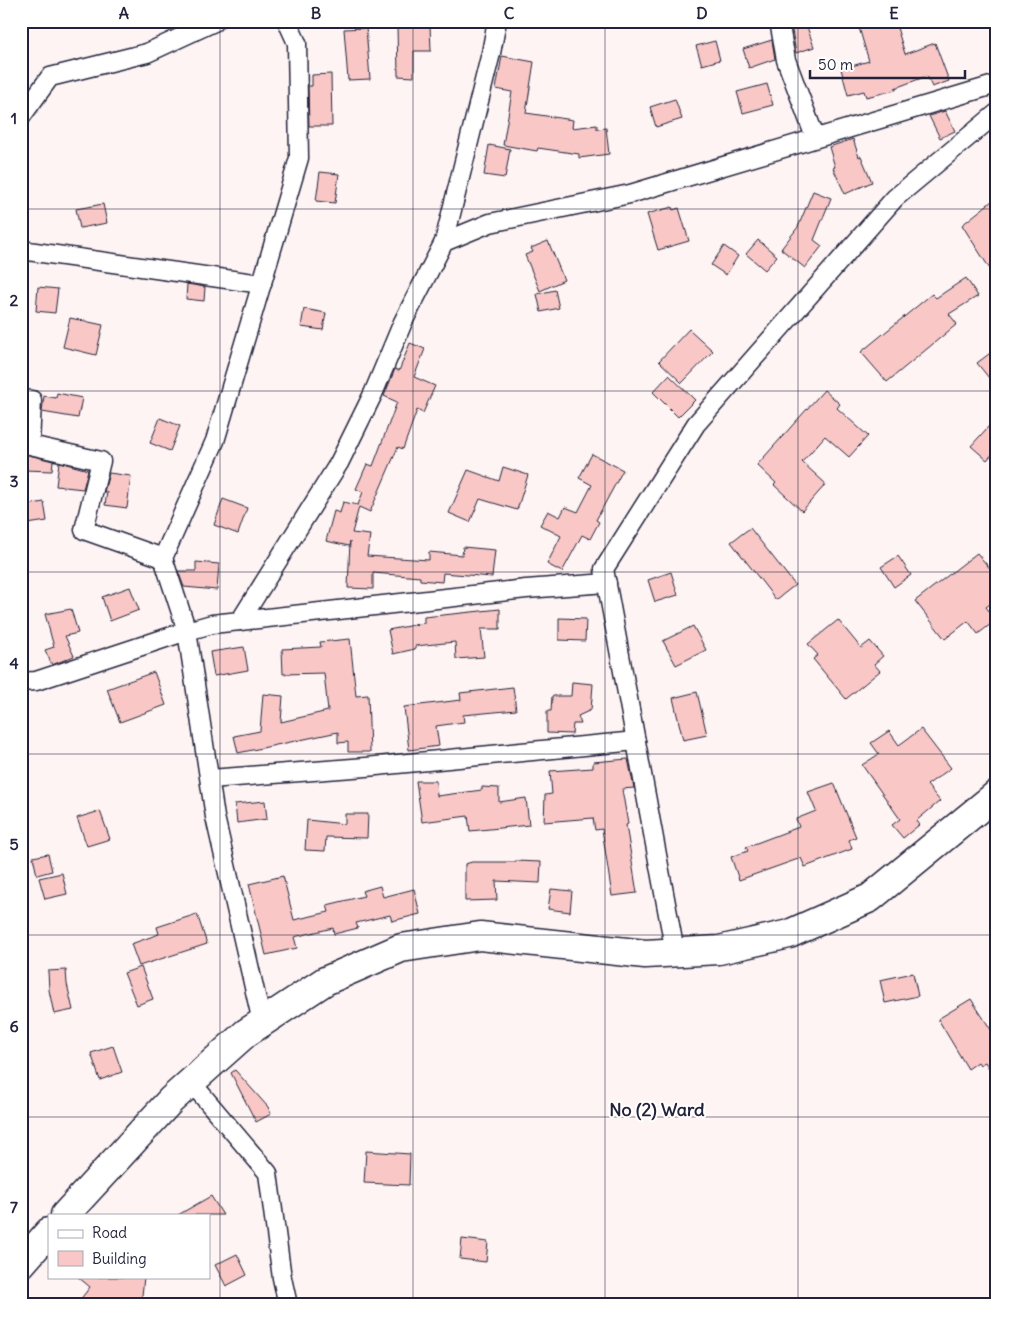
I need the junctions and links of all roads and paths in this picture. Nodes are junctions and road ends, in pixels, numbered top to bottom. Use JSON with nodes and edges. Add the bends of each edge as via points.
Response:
{"nodes":[{"id":1,"x":216,"y":21,"type":"edge"},
{"id":2,"x":287,"y":21,"type":"edge"},
{"id":3,"x":497,"y":21,"type":"edge"},
{"id":4,"x":779,"y":21,"type":"edge"},
{"id":5,"x":997,"y":84,"type":"edge"},
{"id":6,"x":997,"y":94,"type":"edge"},
{"id":7,"x":993,"y":116,"type":"edge"},
{"id":8,"x":21,"y":117,"type":"edge"},
{"id":9,"x":815,"y":137,"type":"junction"},
{"id":10,"x":444,"y":242,"type":"junction"},
{"id":11,"x":21,"y":250,"type":"edge"},
{"id":12,"x":262,"y":284,"type":"junction"},
{"id":13,"x":21,"y":399,"type":"edge"},
{"id":14,"x":163,"y":558,"type":"junction"},
{"id":15,"x":607,"y":583,"type":"junction"},
{"id":16,"x":240,"y":621,"type":"junction"},
{"id":17,"x":187,"y":631,"type":"junction"},
{"id":18,"x":21,"y":682,"type":"edge"},
{"id":19,"x":636,"y":741,"type":"junction"},
{"id":20,"x":210,"y":779,"type":"junction"},
{"id":21,"x":997,"y":794,"type":"edge"},
{"id":22,"x":675,"y":952,"type":"junction"},
{"id":23,"x":262,"y":1022,"type":"junction"},
{"id":24,"x":191,"y":1082,"type":"junction"},
{"id":25,"x":66,"y":1214,"type":"edge"},
{"id":26,"x":48,"y":1233,"type":"edge"},
{"id":27,"x":21,"y":1264,"type":"edge"},
{"id":28,"x":288,"y":1305,"type":"edge"}],
"edges":[{"from":1,"to":8,"type":"street","via":[[148,52],[50,78]]},
{"from":2,"to":12,"type":"street","via":[[297,43],[299,158]]},
{"from":3,"to":10,"type":"street"},
{"from":4,"to":9,"type":"street","via":[[786,60]]},
{"from":5,"to":9,"type":"street"},
{"from":6,"to":7,"type":"street"},
{"from":7,"to":15,"type":"street","via":[[895,198],[696,424],[604,568]]},
{"from":9,"to":10,"type":"street","via":[[630,194],[490,222]]},
{"from":10,"to":16,"type":"street","via":[[403,322],[339,463]]},
{"from":11,"to":12,"type":"street"},
{"from":12,"to":14,"type":"street","via":[[215,441]]},
{"from":13,"to":14,"type":"street","via":[[32,400],[30,446],[101,461],[84,530]]},
{"from":14,"to":17,"type":"street"},
{"from":15,"to":16,"type":"street"},
{"from":15,"to":19,"type":"street"},
{"from":16,"to":17,"type":"street"},
{"from":17,"to":18,"type":"street","via":[[36,681]]},
{"from":17,"to":20,"type":"street"},
{"from":19,"to":20,"type":"street"},
{"from":19,"to":22,"type":"street"},
{"from":20,"to":23,"type":"street","via":[[215,817]]},
{"from":21,"to":22,"type":"highway","via":[[870,898],[789,934],[719,950]]},
{"from":22,"to":23,"type":"highway","via":[[645,954],[480,936],[402,948],[325,981]]},
{"from":23,"to":24,"type":"highway"},
{"from":24,"to":25,"type":"highway"},
{"from":24,"to":28,"type":"street","via":[[268,1173]]},
{"from":26,"to":27,"type":"highway"}]}
